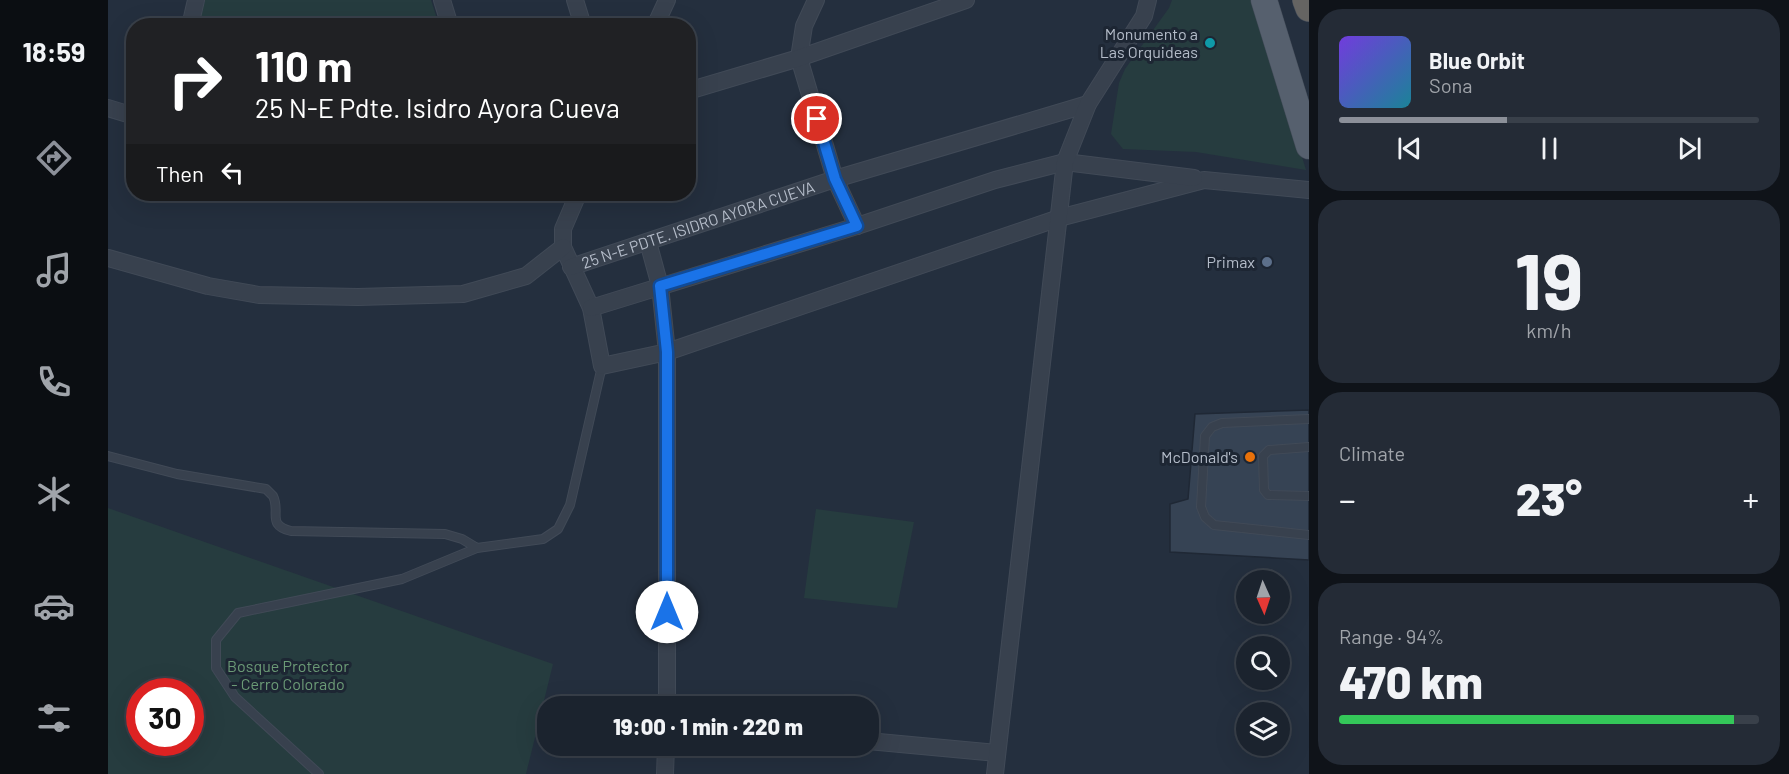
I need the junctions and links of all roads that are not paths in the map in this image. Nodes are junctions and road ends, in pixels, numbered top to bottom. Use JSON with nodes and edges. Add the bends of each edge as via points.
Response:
{"nodes":[{"id":1,"x":196,"y":0,"type":"edge"},
{"id":2,"x":442,"y":0,"type":"edge"},
{"id":3,"x":575,"y":0,"type":"edge"},
{"id":4,"x":667,"y":0,"type":"edge"},
{"id":5,"x":816,"y":0,"type":"edge"},
{"id":6,"x":966,"y":0,"type":"edge"},
{"id":7,"x":1148,"y":0,"type":"edge"},
{"id":8,"x":1264,"y":0,"type":"edge"},
{"id":9,"x":1306,"y":0,"type":"edge"},
{"id":10,"x":1309,"y":8,"type":"edge"},
{"id":11,"x":192,"y":18,"type":"edge"},
{"id":12,"x":448,"y":18,"type":"edge"},
{"id":13,"x":581,"y":18,"type":"edge"},
{"id":14,"x":659,"y":18,"type":"edge"},
{"id":15,"x":799,"y":58,"type":"junction"},
{"id":16,"x":696,"y":89,"type":"edge"},
{"id":17,"x":1088,"y":104,"type":"junction"},
{"id":18,"x":108,"y":108,"type":"edge"},
{"id":19,"x":126,"y":114,"type":"edge"},
{"id":20,"x":1309,"y":146,"type":"edge"},
{"id":21,"x":1065,"y":162,"type":"junction"},
{"id":22,"x":835,"y":179,"type":"junction"},
{"id":23,"x":1204,"y":180,"type":"junction"},
{"id":24,"x":1309,"y":190,"type":"edge"},
{"id":25,"x":575,"y":201,"type":"edge"},
{"id":26,"x":1059,"y":218,"type":"junction"},
{"id":27,"x":857,"y":226,"type":"junction"},
{"id":28,"x":648,"y":242,"type":"junction"},
{"id":29,"x":563,"y":247,"type":"junction"},
{"id":30,"x":108,"y":258,"type":"edge"},
{"id":31,"x":571,"y":267,"type":"junction"},
{"id":32,"x":660,"y":286,"type":"junction"},
{"id":33,"x":591,"y":308,"type":"junction"},
{"id":34,"x":667,"y":352,"type":"junction"},
{"id":35,"x":602,"y":366,"type":"junction"},
{"id":36,"x":1309,"y":419,"type":"edge"},
{"id":37,"x":1309,"y":447,"type":"edge"},
{"id":38,"x":108,"y":456,"type":"edge"},
{"id":39,"x":1309,"y":496,"type":"edge"},
{"id":40,"x":1309,"y":535,"type":"edge"},
{"id":41,"x":477,"y":548,"type":"junction"},
{"id":42,"x":667,"y":696,"type":"edge"},
{"id":43,"x":879,"y":742,"type":"edge"},
{"id":44,"x":997,"y":753,"type":"junction"},
{"id":45,"x":666,"y":756,"type":"edge"},
{"id":46,"x":319,"y":774,"type":"edge"},
{"id":47,"x":666,"y":774,"type":"edge"},
{"id":48,"x":995,"y":774,"type":"edge"}],
"edges":[{"from":1,"to":11,"type":"street"},
{"from":2,"to":12,"type":"street"},
{"from":3,"to":13,"type":"street"},
{"from":4,"to":14,"type":"street"},
{"from":5,"to":15,"type":"street","via":[[804,26]]},
{"from":6,"to":15,"type":"street"},
{"from":7,"to":17,"type":"street","via":[[1144,16]]},
{"from":8,"to":20,"type":"main road"},
{"from":9,"to":10,"type":"highway"},
{"from":15,"to":16,"type":"street"},
{"from":15,"to":22,"type":"street"},
{"from":17,"to":21,"type":"street"},
{"from":17,"to":22,"type":"street","name":"25 N-E PDTE. ISIDRO AYORA CUEVA"},
{"from":18,"to":19,"type":"street"},
{"from":21,"to":23,"type":"street"},
{"from":21,"to":26,"type":"street"},
{"from":21,"to":27,"type":"street","via":[[995,180]]},
{"from":22,"to":27,"type":"street"},
{"from":22,"to":28,"type":"street","name":"25 N-E PDTE. ISIDRO AYORA CUEVA"},
{"from":23,"to":24,"type":"street"},
{"from":23,"to":26,"type":"street"},
{"from":25,"to":29,"type":"street","via":[[563,229]]},
{"from":26,"to":34,"type":"street"},
{"from":26,"to":44,"type":"street"},
{"from":27,"to":32,"type":"street"},
{"from":28,"to":31,"type":"street","name":"25 N-E PDTE. ISIDRO AYORA CUEVA"},
{"from":28,"to":32,"type":"street"},
{"from":29,"to":30,"type":"street","via":[[526,276],[463,294],[358,297],[259,295],[208,286]]},
{"from":29,"to":31,"type":"street"},
{"from":31,"to":33,"type":"street"},
{"from":32,"to":33,"type":"street"},
{"from":32,"to":34,"type":"street"},
{"from":33,"to":35,"type":"street"},
{"from":34,"to":35,"type":"street"},
{"from":34,"to":42,"type":"street"},
{"from":35,"to":41,"type":"lane","via":[[570,505],[558,529],[543,539]]},
{"from":36,"to":40,"type":"lane","via":[[1222,423],[1212,427],[1205,436],[1201,507],[1204,517],[1214,525]]},
{"from":37,"to":39,"type":"lane","via":[[1269,450],[1263,456],[1264,490],[1268,495]]},
{"from":38,"to":41,"type":"lane","via":[[177,474],[266,489],[273,497],[276,523],[282,529],[445,534]]},
{"from":41,"to":46,"type":"lane","via":[[402,579],[238,613],[216,640],[216,668],[235,697]]},
{"from":43,"to":44,"type":"street"},
{"from":44,"to":48,"type":"street"},
{"from":45,"to":47,"type":"street"}]}
